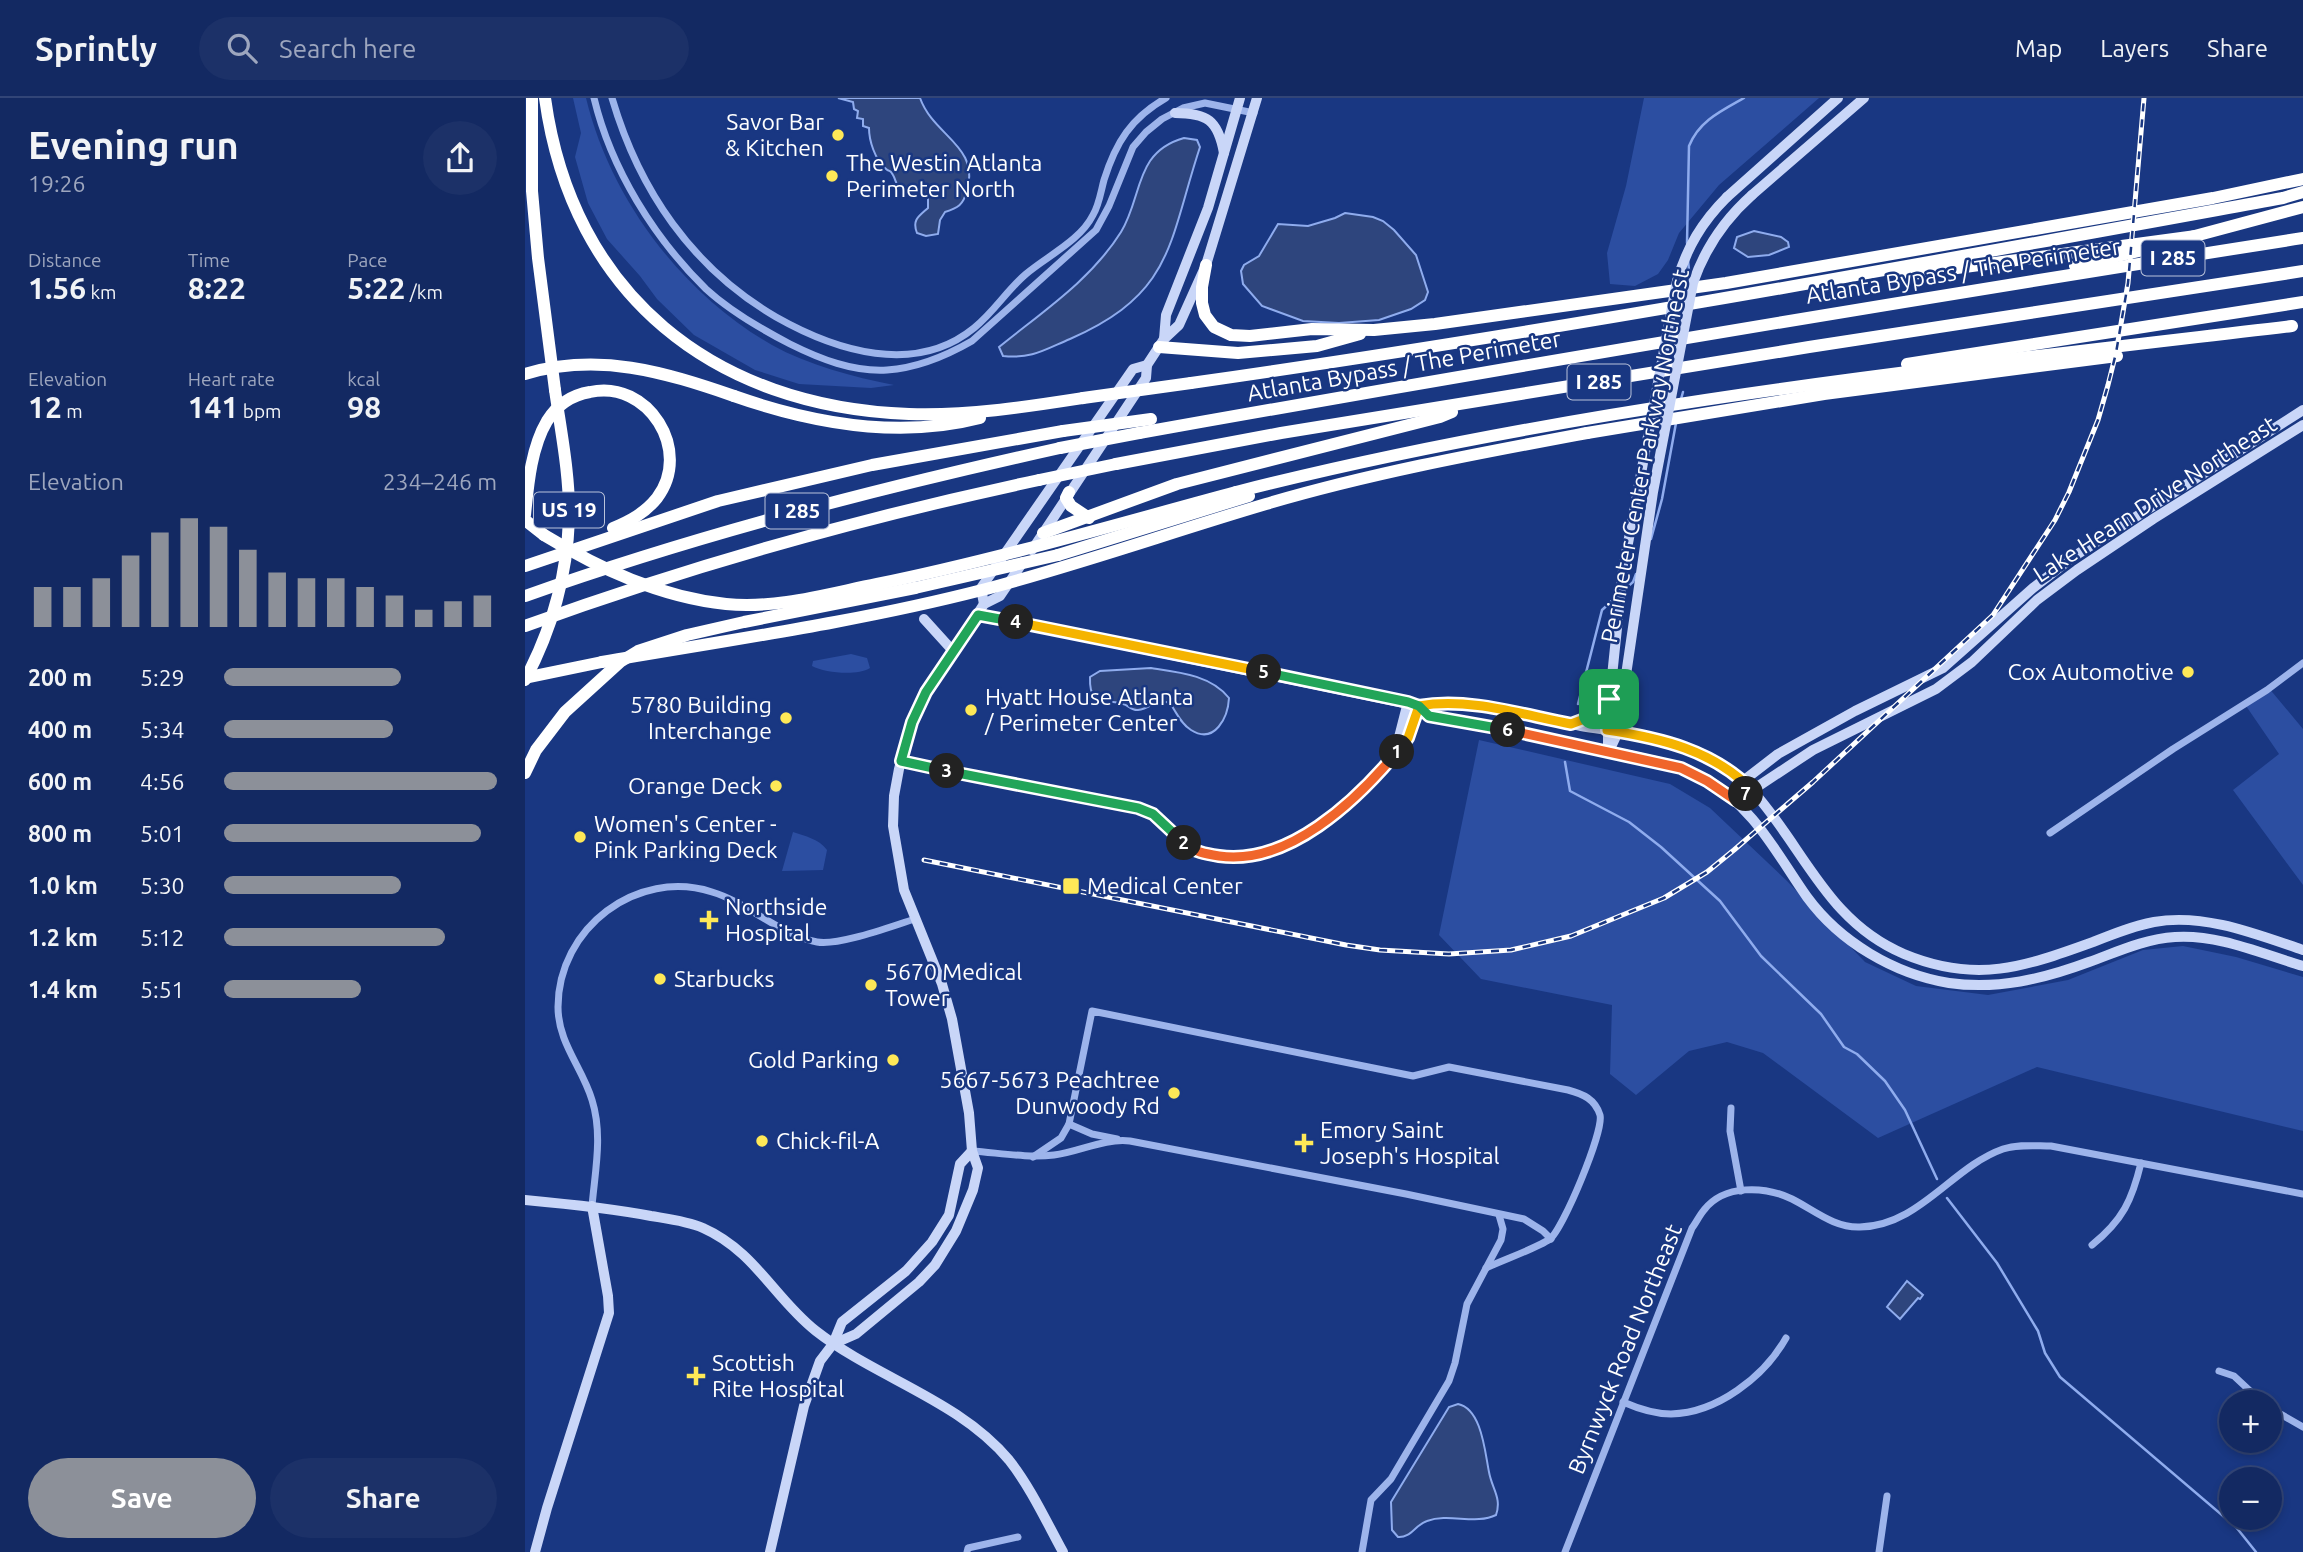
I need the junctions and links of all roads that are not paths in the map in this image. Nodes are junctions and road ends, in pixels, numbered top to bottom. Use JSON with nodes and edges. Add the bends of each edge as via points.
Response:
{"nodes":[{"id":1,"x":532,"y":98,"type":"edge"},
{"id":2,"x":545,"y":98,"type":"edge"},
{"id":3,"x":594,"y":98,"type":"edge"},
{"id":4,"x":612,"y":98,"type":"edge"},
{"id":5,"x":1166,"y":98,"type":"edge"},
{"id":6,"x":1838,"y":98,"type":"edge"},
{"id":7,"x":1864,"y":98,"type":"edge"},
{"id":8,"x":1239,"y":101,"type":"edge"},
{"id":9,"x":1256,"y":104,"type":"edge"},
{"id":10,"x":1175,"y":113,"type":"junction"},
{"id":11,"x":1224,"y":154,"type":"junction"},
{"id":12,"x":2303,"y":179,"type":"edge"},
{"id":13,"x":2303,"y":192,"type":"edge"},
{"id":14,"x":2303,"y":207,"type":"edge"},
{"id":15,"x":2196,"y":236,"type":"junction"},
{"id":16,"x":2303,"y":238,"type":"edge"},
{"id":17,"x":1206,"y":265,"type":"junction"},
{"id":18,"x":2303,"y":271,"type":"edge"},
{"id":19,"x":2043,"y":279,"type":"junction"},
{"id":20,"x":1834,"y":280,"type":"junction"},
{"id":21,"x":2303,"y":302,"type":"edge"},
{"id":22,"x":2297,"y":325,"type":"edge"},
{"id":23,"x":1374,"y":330,"type":"junction"},
{"id":24,"x":1162,"y":343,"type":"junction"},
{"id":25,"x":1147,"y":365,"type":"junction"},
{"id":26,"x":525,"y":374,"type":"edge"},
{"id":27,"x":1817,"y":383,"type":"junction"},
{"id":28,"x":1469,"y":404,"type":"junction"},
{"id":29,"x":1014,"y":409,"type":"junction"},
{"id":30,"x":2303,"y":410,"type":"edge"},
{"id":31,"x":1191,"y":424,"type":"junction"},
{"id":32,"x":2303,"y":425,"type":"edge"},
{"id":33,"x":1435,"y":448,"type":"junction"},
{"id":34,"x":1069,"y":492,"type":"junction"},
{"id":35,"x":525,"y":518,"type":"edge"},
{"id":36,"x":1089,"y":518,"type":"junction"},
{"id":37,"x":1043,"y":533,"type":"junction"},
{"id":38,"x":569,"y":550,"type":"junction"},
{"id":39,"x":530,"y":564,"type":"edge"},
{"id":40,"x":525,"y":596,"type":"edge"},
{"id":41,"x":984,"y":604,"type":"junction"},
{"id":42,"x":978,"y":615,"type":"junction"},
{"id":43,"x":924,"y":619,"type":"dead end"},
{"id":44,"x":529,"y":624,"type":"edge"},
{"id":45,"x":953,"y":651,"type":"junction"},
{"id":46,"x":2303,"y":663,"type":"edge"},
{"id":47,"x":525,"y":679,"type":"edge"},
{"id":48,"x":1609,"y":699,"type":"junction"},
{"id":49,"x":1408,"y":702,"type":"junction"},
{"id":50,"x":1419,"y":706,"type":"junction"},
{"id":51,"x":1571,"y":724,"type":"junction"},
{"id":52,"x":1612,"y":731,"type":"junction"},
{"id":53,"x":904,"y":749,"type":"junction"},
{"id":54,"x":1608,"y":751,"type":"junction"},
{"id":55,"x":1394,"y":755,"type":"junction"},
{"id":56,"x":901,"y":761,"type":"junction"},
{"id":57,"x":921,"y":766,"type":"junction"},
{"id":58,"x":525,"y":773,"type":"edge"},
{"id":59,"x":1743,"y":781,"type":"junction"},
{"id":60,"x":1752,"y":790,"type":"junction"},
{"id":61,"x":1735,"y":800,"type":"junction"},
{"id":62,"x":2050,"y":833,"type":"dead end"},
{"id":63,"x":915,"y":919,"type":"junction"},
{"id":64,"x":2303,"y":950,"type":"edge"},
{"id":65,"x":2303,"y":966,"type":"edge"},
{"id":66,"x":1731,"y":1108,"type":"dead end"},
{"id":67,"x":1069,"y":1124,"type":"junction"},
{"id":68,"x":1124,"y":1140,"type":"junction"},
{"id":69,"x":972,"y":1152,"type":"junction"},
{"id":70,"x":1033,"y":1157,"type":"junction"},
{"id":71,"x":2141,"y":1163,"type":"junction"},
{"id":72,"x":1741,"y":1191,"type":"junction"},
{"id":73,"x":2303,"y":1194,"type":"edge"},
{"id":74,"x":525,"y":1200,"type":"edge"},
{"id":75,"x":592,"y":1206,"type":"junction"},
{"id":76,"x":1499,"y":1214,"type":"junction"},
{"id":77,"x":1551,"y":1238,"type":"junction"},
{"id":78,"x":2092,"y":1245,"type":"dead end"},
{"id":79,"x":1486,"y":1268,"type":"junction"},
{"id":80,"x":1786,"y":1338,"type":"dead end"},
{"id":81,"x":833,"y":1344,"type":"junction"},
{"id":82,"x":2219,"y":1371,"type":"dead end"},
{"id":83,"x":2249,"y":1390,"type":"edge"},
{"id":84,"x":1623,"y":1402,"type":"junction"},
{"id":85,"x":2282,"y":1415,"type":"edge"},
{"id":86,"x":2303,"y":1427,"type":"edge"},
{"id":87,"x":1887,"y":1496,"type":"dead end"},
{"id":88,"x":1019,"y":1537,"type":"dead end"},
{"id":89,"x":535,"y":1552,"type":"edge"},
{"id":90,"x":769,"y":1552,"type":"edge"},
{"id":91,"x":967,"y":1552,"type":"edge"},
{"id":92,"x":1063,"y":1552,"type":"edge"},
{"id":93,"x":1361,"y":1552,"type":"edge"},
{"id":94,"x":1565,"y":1552,"type":"edge"},
{"id":95,"x":1879,"y":1552,"type":"edge"}],
"edges":[{"from":1,"to":47,"type":"highway","number":"US 19","bridge":true,"via":[[532,191],[569,519],[565,562],[548,628]]},
{"from":2,"to":29,"type":"highway","via":[[560,168],[589,232],[631,295],[689,348],[740,377],[814,401],[907,414]]},
{"from":3,"to":10,"type":"street","via":[[611,149],[633,193],[667,244],[707,289],[758,326],[805,352],[845,366],[885,370],[921,364],[982,335],[1087,240],[1106,213],[1133,147]]},
{"from":4,"to":5,"type":"street","via":[[648,185],[680,233],[719,277],[766,311],[812,336],[851,350],[894,355],[934,348],[966,334],[1026,274],[1079,233],[1094,214],[1126,130]]},
{"from":6,"to":48,"type":"main road","name":"Perimeter Center Parkway Northeast","bridge":true,"via":[[1727,197],[1691,243],[1677,281],[1623,570]]},
{"from":7,"to":52,"type":"main road","name":"Perimeter Center Parkway Northeast","bridge":true,"via":[[1752,195],[1715,234],[1702,259],[1693,283],[1651,504],[1622,702]]},
{"from":8,"to":9,"type":"street"},
{"from":8,"to":10,"type":"street","via":[[1205,103]]},
{"from":8,"to":11,"type":"main road"},
{"from":9,"to":17,"type":"main road"},
{"from":10,"to":11,"type":"main road","via":[[1210,120]]},
{"from":11,"to":24,"type":"main road","via":[[1166,315]]},
{"from":12,"to":23,"type":"highway","via":[[1726,283]]},
{"from":13,"to":20,"type":"highway"},
{"from":14,"to":15,"type":"highway"},
{"from":15,"to":19,"type":"highway","via":[[2063,269]]},
{"from":15,"to":20,"type":"highway","via":[[1869,280]]},
{"from":16,"to":19,"type":"highway","name":"Atlanta Bypass / The Perimeter","number":"I 285"},
{"from":17,"to":23,"type":"highway","via":[[1205,314],[1215,327],[1231,335]]},
{"from":17,"to":24,"type":"main road","via":[[1179,325]]},
{"from":18,"to":28,"type":"highway","name":"Atlanta Bypass / The Perimeter","number":"I 285"},
{"from":19,"to":31,"type":"highway","name":"Atlanta Bypass / The Perimeter","number":"I 285"},
{"from":20,"to":29,"type":"highway","bridge":true,"via":[[1321,365]]},
{"from":21,"to":27,"type":"highway","via":[[1980,352]]},
{"from":22,"to":27,"type":"highway"},
{"from":22,"to":47,"type":"highway","bridge":true,"via":[[2179,347],[1824,394],[1377,474],[1268,503],[1064,568],[902,609]]},
{"from":23,"to":24,"type":"highway","via":[[1317,346],[1238,353]]},
{"from":24,"to":25,"type":"main road"},
{"from":25,"to":34,"type":"main road","via":[[1146,378]]},
{"from":25,"to":41,"type":"main road","via":[[1133,369],[1050,486],[981,589]]},
{"from":26,"to":29,"type":"highway","bridge":true,"via":[[559,367],[620,365],[821,420],[888,427],[965,422]]},
{"from":27,"to":33,"type":"highway","bridge":true},
{"from":28,"to":36,"type":"highway","via":[[1440,417],[1177,484]]},
{"from":28,"to":44,"type":"highway","name":"Atlanta Bypass / The Perimeter","number":"I 285","bridge":true,"via":[[1233,441],[922,506],[622,592]]},
{"from":30,"to":59,"type":"main road","name":"Lake Hearn Drive Northeast","via":[[2073,557],[1943,668],[1828,725]]},
{"from":31,"to":38,"type":"highway","bridge":true,"via":[[1151,419],[872,465],[718,501]]},
{"from":31,"to":40,"type":"highway","name":"Atlanta Bypass / The Perimeter","number":"I 285","bridge":true,"via":[[827,503]]},
{"from":32,"to":60,"type":"main road","name":"Lake Hearn Drive Northeast","via":[[2077,570],[1936,689],[1813,750]]},
{"from":33,"to":35,"type":"highway","bridge":true,"via":[[1236,492],[962,566],[761,605],[699,600],[622,577],[578,555]]},
{"from":33,"to":58,"type":"highway","bridge":true,"via":[[1247,496],[1058,555],[687,635],[638,651],[612,668],[565,712]]},
{"from":34,"to":36,"type":"highway","via":[[1066,498],[1071,506]]},
{"from":34,"to":37,"type":"main road"},
{"from":35,"to":38,"type":"highway","via":[[539,438],[548,419],[565,402],[596,390],[631,396],[643,404],[669,443],[667,481],[633,519]]},
{"from":36,"to":37,"type":"highway"},
{"from":37,"to":41,"type":"main road","via":[[1000,596]]},
{"from":38,"to":39,"type":"highway"},
{"from":41,"to":42,"type":"main road"},
{"from":42,"to":45,"type":"main road"},
{"from":42,"to":49,"type":"main road"},
{"from":43,"to":45,"type":"main road"},
{"from":45,"to":53,"type":"main road","via":[[926,692]]},
{"from":46,"to":62,"type":"street"},
{"from":48,"to":51,"type":"main road","via":[[1587,718]]},
{"from":48,"to":52,"type":"main road","name":"Perimeter Center Parkway Northeast"},
{"from":49,"to":50,"type":"main road"},
{"from":49,"to":55,"type":"main road"},
{"from":50,"to":51,"type":"main road","via":[[1467,704]]},
{"from":50,"to":54,"type":"main road","via":[[1429,716]]},
{"from":50,"to":55,"type":"main road","via":[[1408,738]]},
{"from":51,"to":52,"type":"main road"},
{"from":52,"to":54,"type":"main road","name":"Perimeter Center Parkway Northeast"},
{"from":52,"to":59,"type":"main road","via":[[1690,749]]},
{"from":53,"to":56,"type":"main road"},
{"from":53,"to":57,"type":"main road"},
{"from":54,"to":61,"type":"main road","via":[[1681,768]]},
{"from":55,"to":57,"type":"main road","via":[[1353,800],[1326,821],[1267,853],[1229,858],[1189,848],[1153,814],[1138,808]]},
{"from":56,"to":57,"type":"main road"},
{"from":56,"to":63,"type":"main road","via":[[893,826],[904,890]]},
{"from":59,"to":60,"type":"main road"},
{"from":59,"to":61,"type":"main road","name":"Lake Hearn Drive Northeast"},
{"from":60,"to":61,"type":"main road","name":"Lake Hearn Drive Northeast"},
{"from":60,"to":64,"type":"main road","via":[[1819,885],[1846,915],[1873,938],[1921,960],[1962,969],[2002,970],[2130,928],[2183,920],[2257,934]]},
{"from":61,"to":65,"type":"main road","via":[[1765,832],[1808,898],[1831,923],[1869,953],[1926,978],[1970,985],[2022,982],[2149,940],[2175,937],[2199,937]]},
{"from":63,"to":69,"type":"main road","via":[[953,1019]]},
{"from":63,"to":75,"type":"street","via":[[826,943],[796,934],[712,892],[677,887],[636,895],[593,921],[567,960],[558,1006],[564,1042],[595,1110],[598,1139]]},
{"from":66,"to":72,"type":"street","via":[[1730,1131]]},
{"from":67,"to":68,"type":"street"},
{"from":67,"to":70,"type":"street","via":[[1061,1138]]},
{"from":67,"to":77,"type":"street","via":[[1092,1011],[1413,1076],[1449,1067],[1568,1090],[1590,1099],[1601,1122],[1593,1151]]},
{"from":68,"to":70,"type":"street"},
{"from":68,"to":76,"type":"street"},
{"from":69,"to":70,"type":"street"},
{"from":69,"to":81,"type":"main road","via":[[960,1164],[949,1215],[932,1242],[906,1271],[842,1322]]},
{"from":69,"to":81,"type":"main road","via":[[978,1168],[973,1190],[935,1265],[856,1334]]},
{"from":71,"to":72,"type":"street","name":"Byrnwyck Road Northeast","via":[[2051,1146],[2003,1149],[1906,1214],[1883,1224],[1859,1227],[1818,1216],[1773,1192]]},
{"from":71,"to":73,"type":"street","name":"Byrnwyck Road Northeast"},
{"from":71,"to":78,"type":"street","via":[[2126,1210]]},
{"from":72,"to":84,"type":"street","name":"Byrnwyck Road Northeast","via":[[1717,1198],[1692,1228]]},
{"from":74,"to":75,"type":"main road"},
{"from":75,"to":81,"type":"main road","via":[[692,1223],[726,1241]]},
{"from":75,"to":89,"type":"main road","via":[[609,1314]]},
{"from":76,"to":77,"type":"street","via":[[1524,1219]]},
{"from":76,"to":79,"type":"street","via":[[1501,1240]]},
{"from":77,"to":79,"type":"street"},
{"from":79,"to":93,"type":"street","via":[[1467,1304],[1449,1381],[1391,1479],[1371,1500]]},
{"from":80,"to":84,"type":"street","via":[[1756,1375],[1697,1410],[1654,1413]]},
{"from":81,"to":90,"type":"main road","via":[[820,1361],[804,1406]]},
{"from":81,"to":92,"type":"main road","via":[[935,1402],[989,1440],[1020,1475]]},
{"from":82,"to":83,"type":"street","via":[[2234,1376]]},
{"from":84,"to":94,"type":"street","name":"Byrnwyck Road Northeast"},
{"from":85,"to":86,"type":"street"},
{"from":87,"to":95,"type":"street"},
{"from":88,"to":91,"type":"street","via":[[968,1548]]}]}
